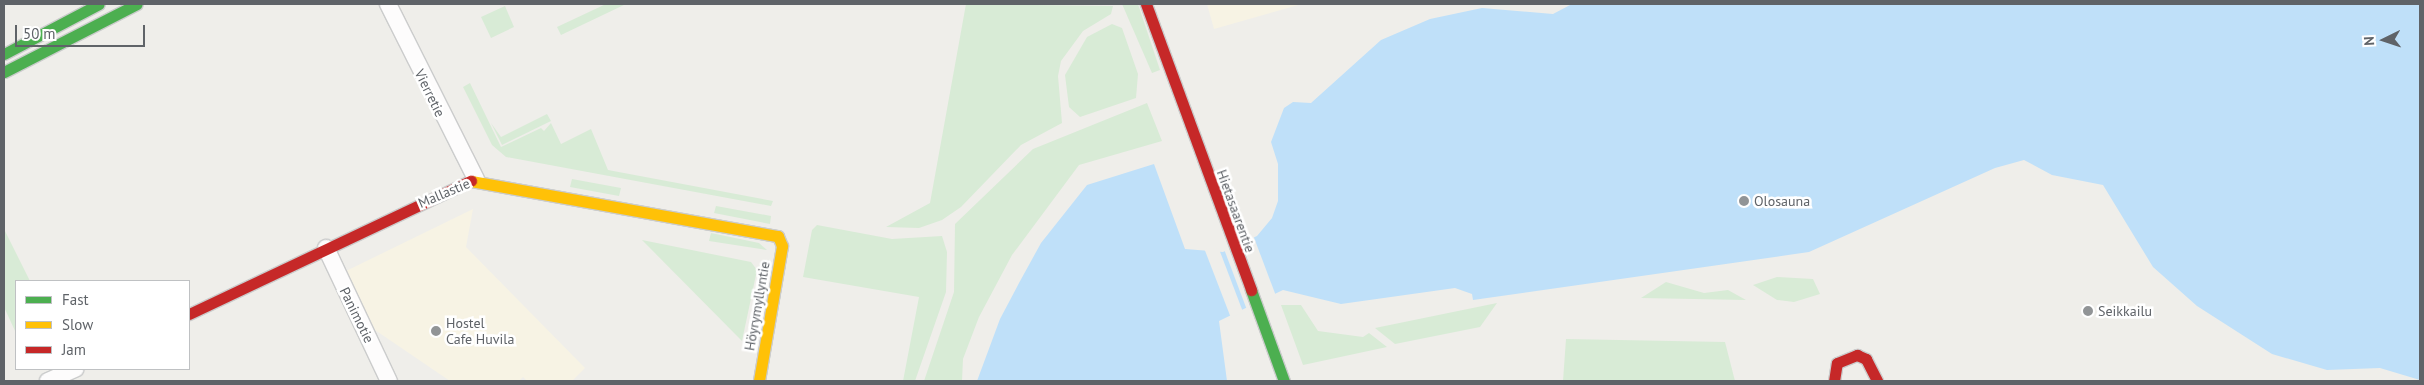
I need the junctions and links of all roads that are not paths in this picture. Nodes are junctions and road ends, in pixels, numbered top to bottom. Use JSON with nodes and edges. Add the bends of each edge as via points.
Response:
{"nodes":[{"id":1,"x":99,"y":4,"type":"edge"},
{"id":2,"x":137,"y":4,"type":"edge"},
{"id":3,"x":388,"y":4,"type":"edge"},
{"id":4,"x":1146,"y":4,"type":"edge"},
{"id":5,"x":1154,"y":4,"type":"edge"},
{"id":6,"x":1165,"y":50,"type":"junction"},
{"id":7,"x":4,"y":54,"type":"edge"},
{"id":8,"x":4,"y":72,"type":"edge"},
{"id":9,"x":476,"y":179,"type":"junction"},
{"id":10,"x":778,"y":236,"type":"joint"},
{"id":11,"x":326,"y":248,"type":"junction"},
{"id":12,"x":190,"y":314,"type":"edge"},
{"id":13,"x":73,"y":370,"type":"edge"},
{"id":14,"x":48,"y":381,"type":"edge"},
{"id":15,"x":389,"y":381,"type":"edge"},
{"id":16,"x":759,"y":381,"type":"edge"},
{"id":17,"x":1284,"y":381,"type":"edge"},
{"id":18,"x":1834,"y":381,"type":"edge"},
{"id":19,"x":1876,"y":381,"type":"edge"}],
"edges":[{"from":1,"to":7,"type":"street"},
{"from":2,"to":8,"type":"street"},
{"from":3,"to":9,"type":"street","name":"Vierretie"},
{"from":4,"to":6,"type":"street","name":"Hietasaarentie"},
{"from":5,"to":6,"type":"street","name":"Hietasaarentie"},
{"from":6,"to":17,"type":"street","name":"Hietasaarentie","via":[[1216,201]]},
{"from":9,"to":10,"type":"street","name":"Mallastie"},
{"from":9,"to":11,"type":"street","name":"Mallastie"},
{"from":10,"to":16,"type":"street","name":"Höyrymyllyntie","via":[[782,246]]},
{"from":11,"to":12,"type":"street","name":"Mallastie"},
{"from":11,"to":15,"type":"street","name":"Panimotie"},
{"from":13,"to":14,"type":"street"},
{"from":18,"to":19,"type":"street","via":[[1837,363],[1857,355],[1866,358]]}]}
